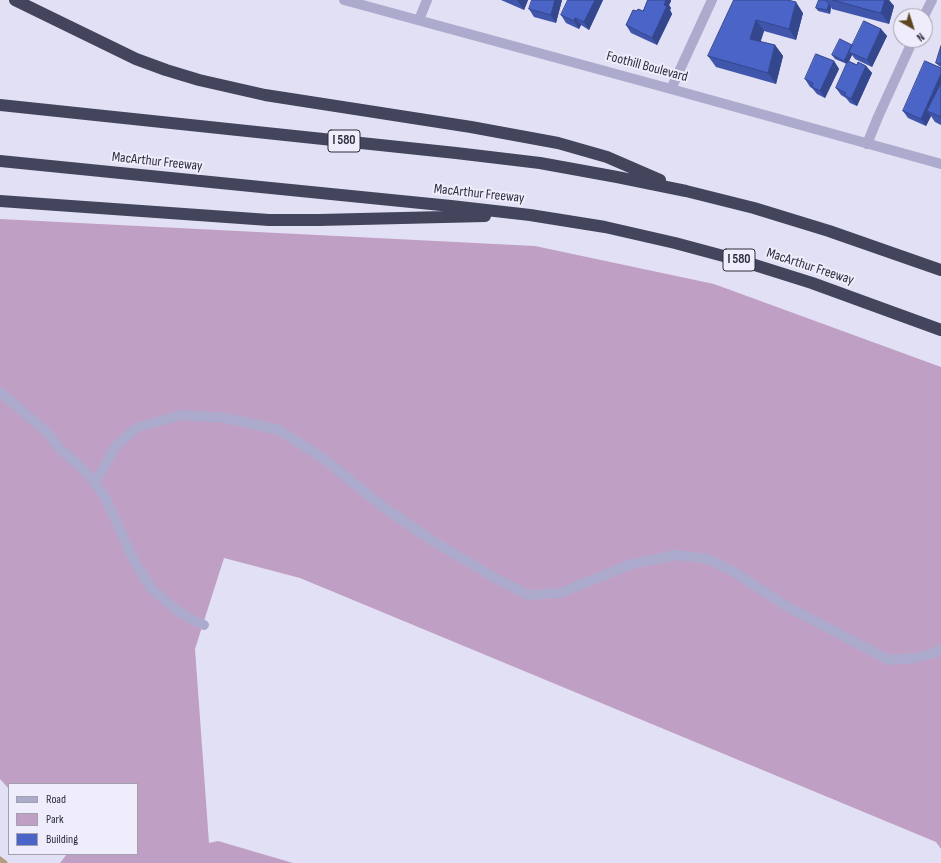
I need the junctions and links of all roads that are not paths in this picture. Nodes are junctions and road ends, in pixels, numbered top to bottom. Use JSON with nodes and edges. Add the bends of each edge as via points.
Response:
{"nodes":[{"id":1,"x":15,"y":0,"type":"edge"},
{"id":2,"x":344,"y":0,"type":"edge"},
{"id":3,"x":427,"y":0,"type":"edge"},
{"id":4,"x":712,"y":0,"type":"edge"},
{"id":5,"x":420,"y":20,"type":"junction"},
{"id":6,"x":909,"y":48,"type":"edge"},
{"id":7,"x":671,"y":89,"type":"junction"},
{"id":8,"x":0,"y":105,"type":"edge"},
{"id":9,"x":868,"y":144,"type":"junction"},
{"id":10,"x":0,"y":161,"type":"edge"},
{"id":11,"x":941,"y":164,"type":"edge"},
{"id":12,"x":686,"y":191,"type":"junction"},
{"id":13,"x":0,"y":200,"type":"edge"},
{"id":14,"x":530,"y":215,"type":"junction"},
{"id":15,"x":941,"y":270,"type":"edge"},
{"id":16,"x":941,"y":330,"type":"edge"},
{"id":17,"x":0,"y":392,"type":"edge"},
{"id":18,"x":96,"y":483,"type":"junction"},
{"id":19,"x":204,"y":624,"type":"dead end"},
{"id":20,"x":941,"y":649,"type":"edge"}],
"edges":[{"from":1,"to":12,"type":"highway","via":[[136,58],[199,80],[265,95],[558,143],[607,157]]},
{"from":2,"to":5,"type":"street","name":"Foothill Boulevard"},
{"from":3,"to":5,"type":"street"},
{"from":4,"to":7,"type":"street"},
{"from":5,"to":7,"type":"street","name":"Foothill Boulevard"},
{"from":6,"to":9,"type":"street"},
{"from":7,"to":9,"type":"street","name":"Foothill Boulevard"},
{"from":8,"to":12,"type":"highway","number":"I 580","via":[[463,154],[547,165]]},
{"from":9,"to":11,"type":"street","name":"Foothill Boulevard"},
{"from":10,"to":14,"type":"highway","name":"MacArthur Freeway","number":"I 580"},
{"from":12,"to":15,"type":"highway","number":"I 580","via":[[829,231]]},
{"from":13,"to":14,"type":"highway","via":[[269,220]]},
{"from":14,"to":16,"type":"highway","name":"MacArthur Freeway","number":"I 580","via":[[605,227],[742,261]]},
{"from":17,"to":18,"type":"street","via":[[49,434],[60,449]]},
{"from":18,"to":19,"type":"street","via":[[106,499],[134,562],[151,588],[175,609]]},
{"from":18,"to":20,"type":"street","via":[[115,447],[136,428],[181,415],[226,418],[279,430],[324,459],[383,507],[433,541],[528,595],[560,593],[632,564],[676,555],[708,559],[734,572],[786,606],[889,660],[915,658]]}]}
